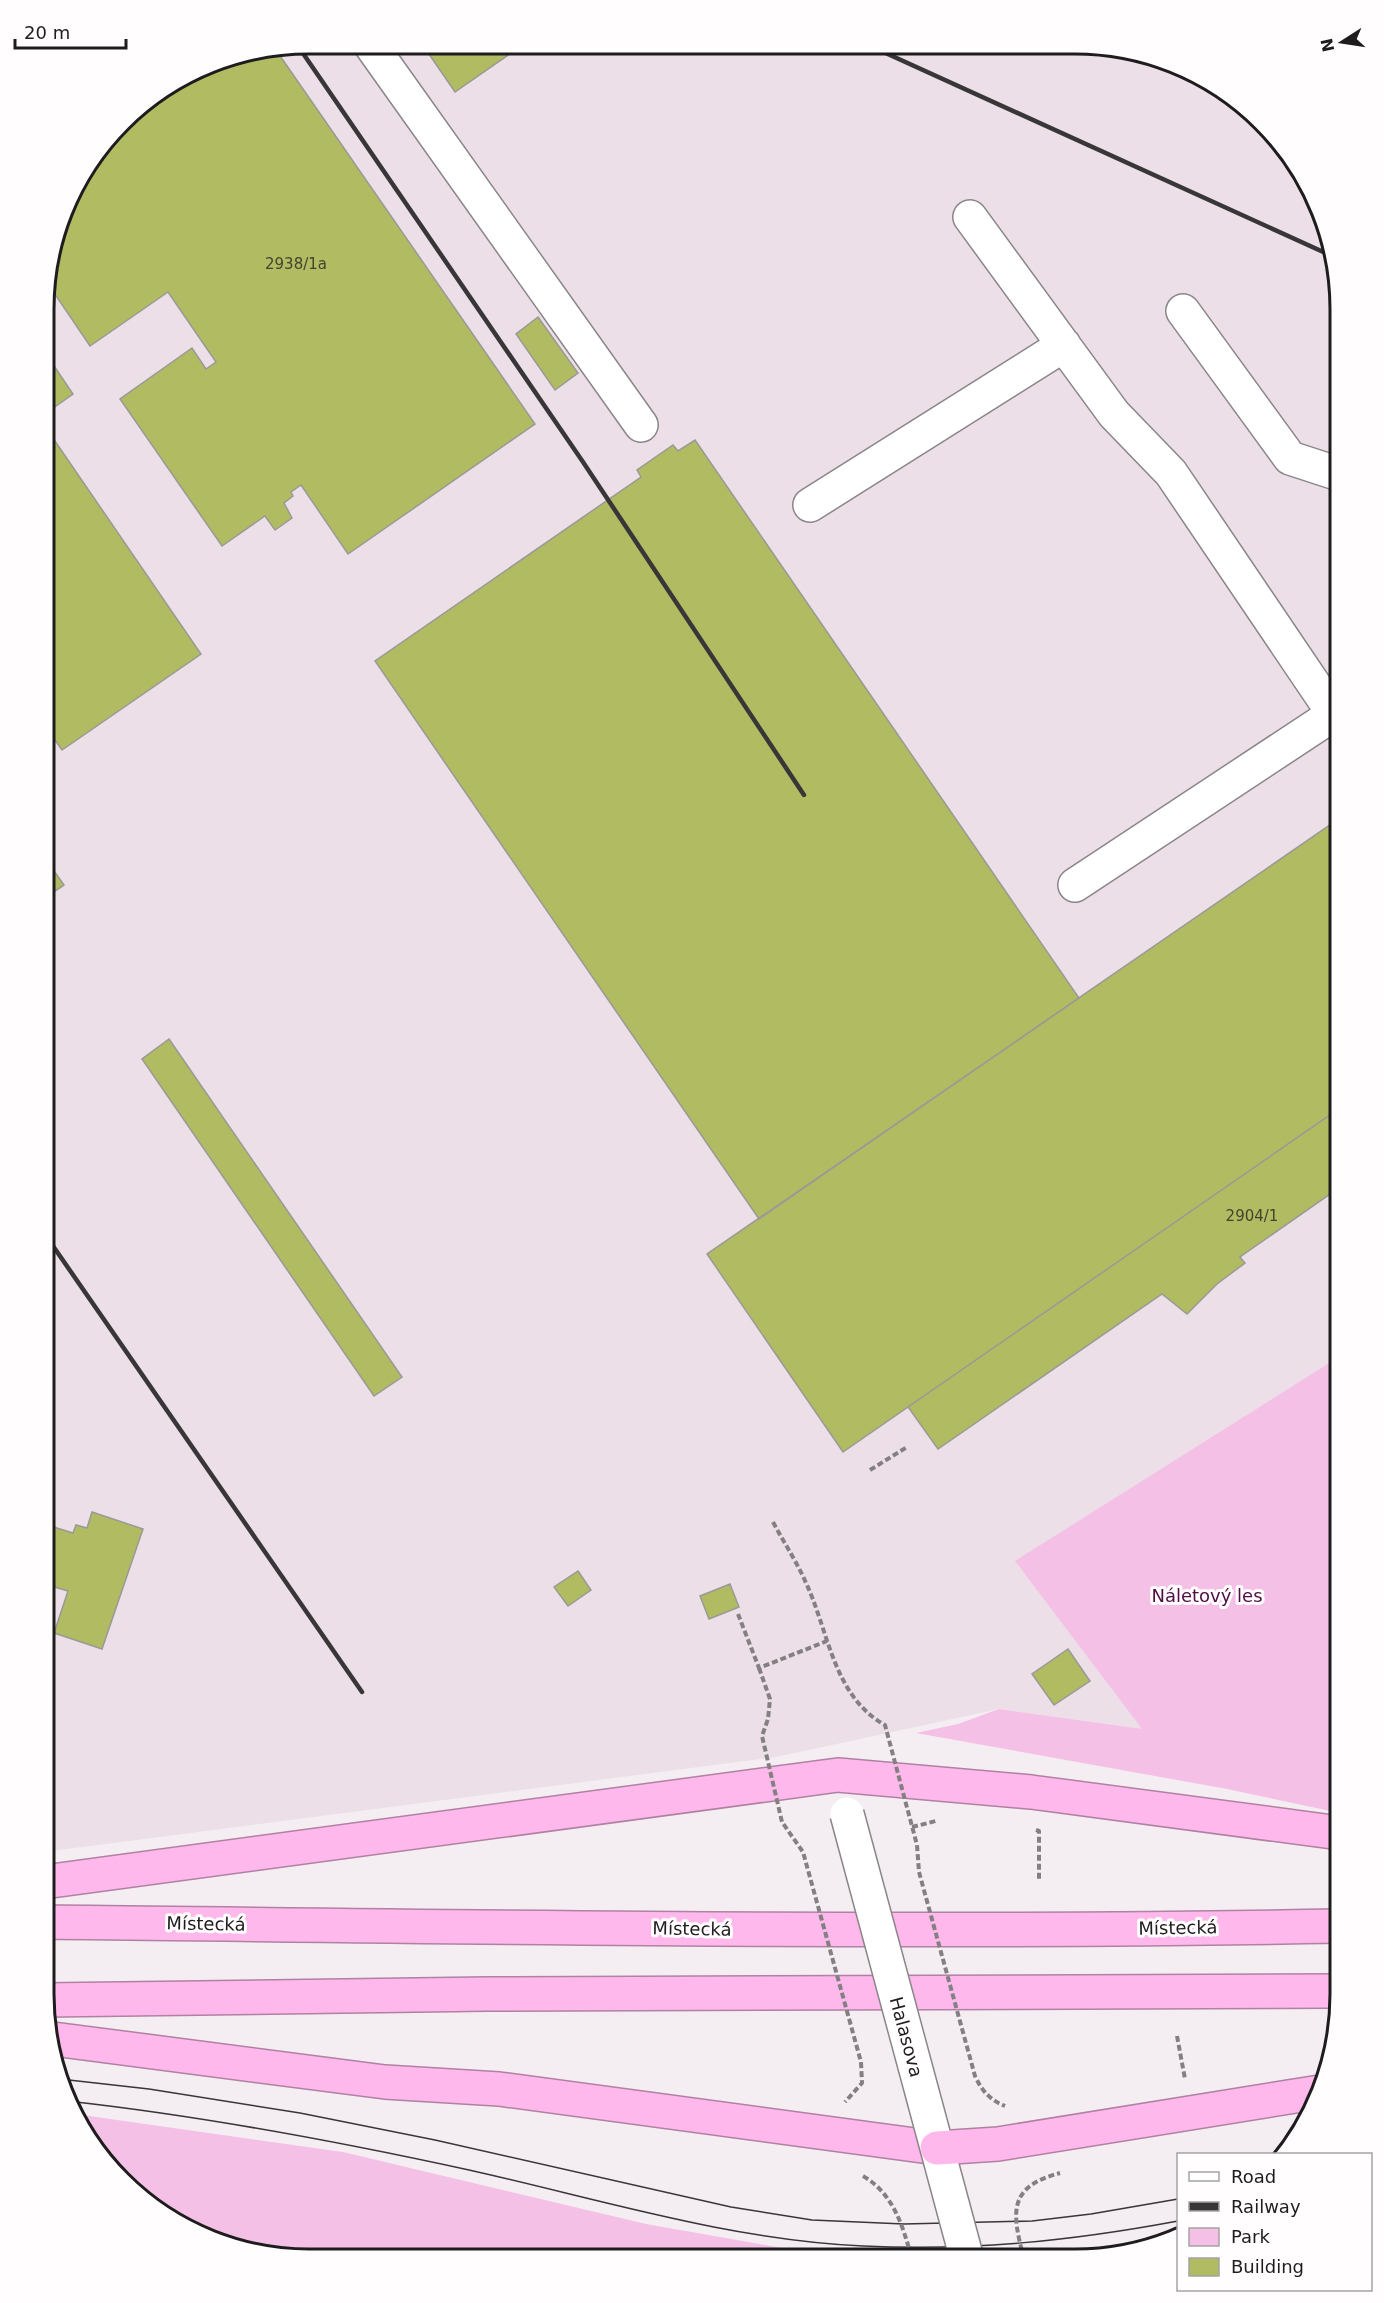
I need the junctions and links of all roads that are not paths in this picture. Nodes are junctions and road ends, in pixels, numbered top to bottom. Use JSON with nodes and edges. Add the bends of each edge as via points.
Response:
{"nodes":[{"id":1,"x":377,"y":54,"type":"edge"},
{"id":2,"x":970,"y":217,"type":"dead end"},
{"id":3,"x":1183,"y":311,"type":"dead end"},
{"id":4,"x":1064,"y":345,"type":"junction"},
{"id":5,"x":641,"y":425,"type":"dead end"},
{"id":6,"x":1330,"y":471,"type":"edge"},
{"id":7,"x":810,"y":505,"type":"dead end"},
{"id":8,"x":1330,"y":709,"type":"edge"},
{"id":9,"x":1330,"y":723,"type":"edge"},
{"id":10,"x":1075,"y":885,"type":"dead end"},
{"id":11,"x":847,"y":1814,"type":"dead end"},
{"id":12,"x":1330,"y":1832,"type":"edge"},
{"id":13,"x":54,"y":1881,"type":"edge"},
{"id":14,"x":54,"y":1922,"type":"edge"},
{"id":15,"x":1330,"y":1926,"type":"edge"},
{"id":16,"x":1330,"y":1991,"type":"edge"},
{"id":17,"x":54,"y":2000,"type":"edge"},
{"id":18,"x":58,"y":2040,"type":"edge"},
{"id":19,"x":1310,"y":2094,"type":"edge"},
{"id":20,"x":937,"y":2148,"type":"junction"},
{"id":21,"x":965,"y":2249,"type":"edge"}],
"edges":[{"from":1,"to":5,"type":"street"},
{"from":2,"to":4,"type":"street"},
{"from":3,"to":6,"type":"street","via":[[1290,458]]},
{"from":4,"to":7,"type":"street"},
{"from":4,"to":8,"type":"street","via":[[1114,414],[1171,473]]},
{"from":9,"to":10,"type":"street"},
{"from":11,"to":20,"type":"street","name":"Halasova","bridge":true},
{"from":12,"to":13,"type":"highway","via":[[1054,1796],[838,1775]]},
{"from":14,"to":15,"type":"highway","name":"Místecká","via":[[727,1930]]},
{"from":16,"to":17,"type":"highway"},
{"from":18,"to":20,"type":"highway","via":[[385,2082],[499,2089]]},
{"from":19,"to":20,"type":"highway","bridge":true,"via":[[998,2144]]},
{"from":20,"to":21,"type":"street","name":"Halasova","bridge":true}]}
